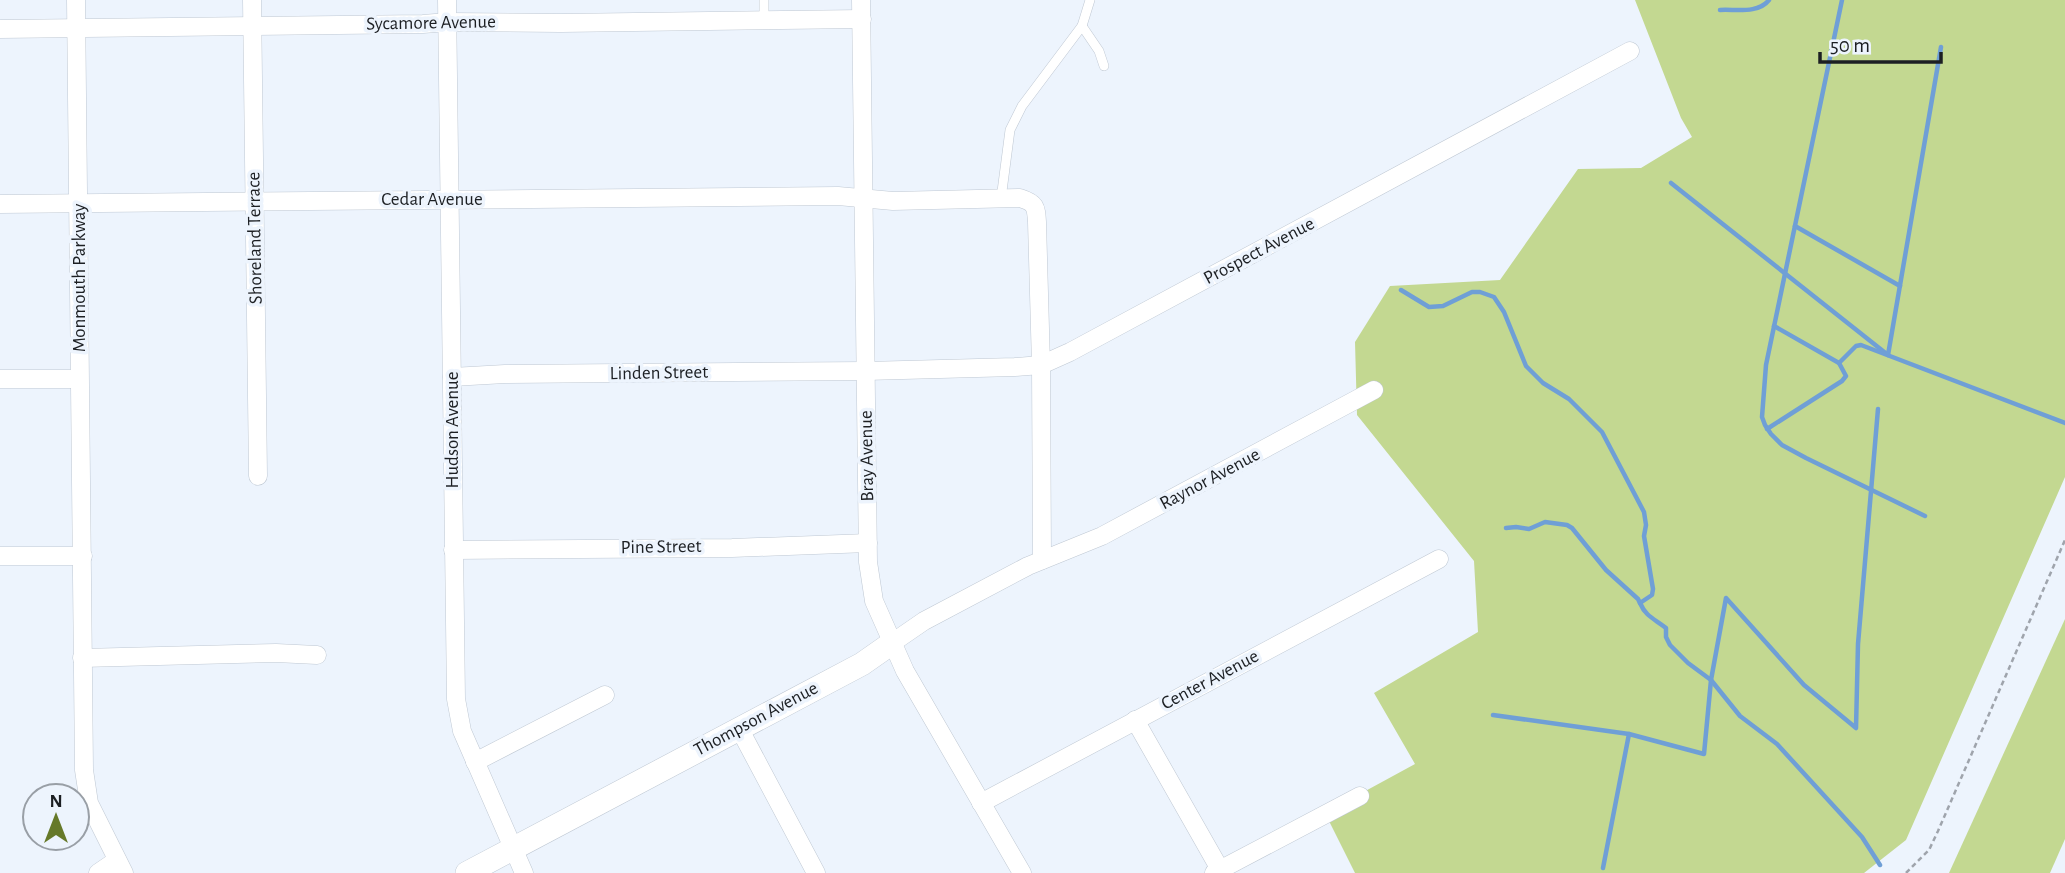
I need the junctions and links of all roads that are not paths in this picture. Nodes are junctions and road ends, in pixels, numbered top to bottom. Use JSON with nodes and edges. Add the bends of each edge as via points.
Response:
{"nodes":[{"id":1,"x":76,"y":0,"type":"edge"},
{"id":2,"x":252,"y":0,"type":"edge"},
{"id":3,"x":447,"y":0,"type":"edge"},
{"id":4,"x":764,"y":0,"type":"edge"},
{"id":5,"x":861,"y":0,"type":"edge"},
{"id":6,"x":1090,"y":0,"type":"edge"},
{"id":7,"x":862,"y":19,"type":"junction"},
{"id":8,"x":764,"y":20,"type":"junction"},
{"id":9,"x":448,"y":22,"type":"junction"},
{"id":10,"x":254,"y":26,"type":"junction"},
{"id":11,"x":1082,"y":26,"type":"junction"},
{"id":12,"x":76,"y":28,"type":"junction"},
{"id":13,"x":0,"y":29,"type":"edge"},
{"id":14,"x":1630,"y":51,"type":"dead end"},
{"id":15,"x":1104,"y":66,"type":"dead end"},
{"id":16,"x":864,"y":198,"type":"junction"},
{"id":17,"x":450,"y":199,"type":"junction"},
{"id":18,"x":1001,"y":199,"type":"junction"},
{"id":19,"x":254,"y":201,"type":"junction"},
{"id":20,"x":78,"y":203,"type":"junction"},
{"id":21,"x":0,"y":204,"type":"edge"},
{"id":22,"x":1041,"y":365,"type":"junction"},
{"id":23,"x":866,"y":371,"type":"junction"},
{"id":24,"x":452,"y":377,"type":"junction"},
{"id":25,"x":0,"y":379,"type":"edge"},
{"id":26,"x":79,"y":379,"type":"junction"},
{"id":27,"x":1374,"y":390,"type":"dead end"},
{"id":28,"x":258,"y":476,"type":"dead end"},
{"id":29,"x":868,"y":542,"type":"junction"},
{"id":30,"x":453,"y":550,"type":"junction"},
{"id":31,"x":0,"y":556,"type":"edge"},
{"id":32,"x":83,"y":556,"type":"junction"},
{"id":33,"x":1439,"y":559,"type":"dead end"},
{"id":34,"x":1042,"y":560,"type":"junction"},
{"id":35,"x":892,"y":643,"type":"junction"},
{"id":36,"x":317,"y":655,"type":"dead end"},
{"id":37,"x":82,"y":658,"type":"junction"},
{"id":38,"x":605,"y":695,"type":"dead end"},
{"id":39,"x":1135,"y":720,"type":"junction"},
{"id":40,"x":739,"y":728,"type":"junction"},
{"id":41,"x":475,"y":762,"type":"junction"},
{"id":42,"x":1360,"y":796,"type":"dead end"},
{"id":43,"x":981,"y":803,"type":"junction"},
{"id":44,"x":514,"y":848,"type":"junction"},
{"id":45,"x":121,"y":866,"type":"edge"},
{"id":46,"x":1219,"y":872,"type":"edge"},
{"id":47,"x":98,"y":873,"type":"edge"},
{"id":48,"x":467,"y":873,"type":"edge"},
{"id":49,"x":524,"y":873,"type":"edge"},
{"id":50,"x":816,"y":873,"type":"edge"},
{"id":51,"x":1022,"y":873,"type":"edge"}],
"edges":[{"from":1,"to":12,"type":"street","name":"Monmouth Parkway"},
{"from":2,"to":10,"type":"street","name":"Shoreland Terrace"},
{"from":3,"to":9,"type":"street","name":"Hudson Avenue"},
{"from":4,"to":8,"type":"lane"},
{"from":5,"to":7,"type":"street","name":"Bray Avenue"},
{"from":6,"to":11,"type":"lane"},
{"from":7,"to":8,"type":"street","name":"Sycamore Avenue"},
{"from":7,"to":16,"type":"street","name":"Bray Avenue"},
{"from":8,"to":9,"type":"street","name":"Sycamore Avenue"},
{"from":9,"to":10,"type":"street","name":"Sycamore Avenue"},
{"from":9,"to":17,"type":"street","name":"Hudson Avenue"},
{"from":10,"to":12,"type":"street","name":"Sycamore Avenue"},
{"from":10,"to":19,"type":"street","name":"Shoreland Terrace"},
{"from":11,"to":15,"type":"lane"},
{"from":11,"to":18,"type":"lane","via":[[1010,130]]},
{"from":12,"to":13,"type":"street","name":"Sycamore Avenue"},
{"from":12,"to":20,"type":"street","name":"Monmouth Parkway"},
{"from":14,"to":22,"type":"street","name":"Prospect Avenue"},
{"from":16,"to":17,"type":"street","name":"Cedar Avenue"},
{"from":16,"to":18,"type":"street","name":"Cedar Avenue"},
{"from":16,"to":23,"type":"street","name":"Bray Avenue"},
{"from":17,"to":19,"type":"street","name":"Cedar Avenue"},
{"from":17,"to":24,"type":"street","name":"Hudson Avenue"},
{"from":18,"to":22,"type":"street","name":"Cedar Avenue","via":[[1020,198],[1036,208]]},
{"from":19,"to":20,"type":"street","name":"Cedar Avenue"},
{"from":19,"to":28,"type":"street","name":"Shoreland Terrace"},
{"from":20,"to":21,"type":"street","name":"Cedar Avenue"},
{"from":20,"to":26,"type":"street","name":"Monmouth Parkway"},
{"from":22,"to":23,"type":"street","name":"Prospect Avenue"},
{"from":22,"to":34,"type":"street"},
{"from":23,"to":24,"type":"street","name":"Linden Street"},
{"from":23,"to":29,"type":"street","name":"Bray Avenue"},
{"from":24,"to":30,"type":"street","name":"Hudson Avenue"},
{"from":25,"to":26,"type":"street"},
{"from":26,"to":32,"type":"street","name":"Monmouth Parkway"},
{"from":27,"to":34,"type":"street","name":"Raynor Avenue","via":[[1102,536]]},
{"from":29,"to":30,"type":"street","name":"Pine Street"},
{"from":29,"to":35,"type":"street","name":"Bray Avenue","via":[[870,585]]},
{"from":30,"to":41,"type":"street","name":"Hudson Avenue","via":[[456,699]]},
{"from":31,"to":32,"type":"street"},
{"from":32,"to":37,"type":"street","name":"Monmouth Parkway"},
{"from":33,"to":39,"type":"street","name":"Center Avenue"},
{"from":34,"to":35,"type":"street","name":"Thompson Avenue","via":[[924,621]]},
{"from":35,"to":40,"type":"street","name":"Thompson Avenue","via":[[862,664]]},
{"from":35,"to":43,"type":"street","name":"Bray Avenue"},
{"from":36,"to":37,"type":"street"},
{"from":37,"to":45,"type":"street","name":"Monmouth Parkway","via":[[86,789]]},
{"from":38,"to":41,"type":"street"},
{"from":39,"to":43,"type":"street","name":"Center Avenue"},
{"from":39,"to":46,"type":"street"},
{"from":40,"to":44,"type":"street","name":"Thompson Avenue"},
{"from":40,"to":50,"type":"street"},
{"from":41,"to":44,"type":"street","name":"Hudson Avenue"},
{"from":42,"to":46,"type":"street"},
{"from":43,"to":51,"type":"street","name":"Bray Avenue"},
{"from":44,"to":48,"type":"street","name":"Thompson Avenue"},
{"from":44,"to":49,"type":"street","name":"Hudson Avenue"},
{"from":45,"to":47,"type":"street"}]}
